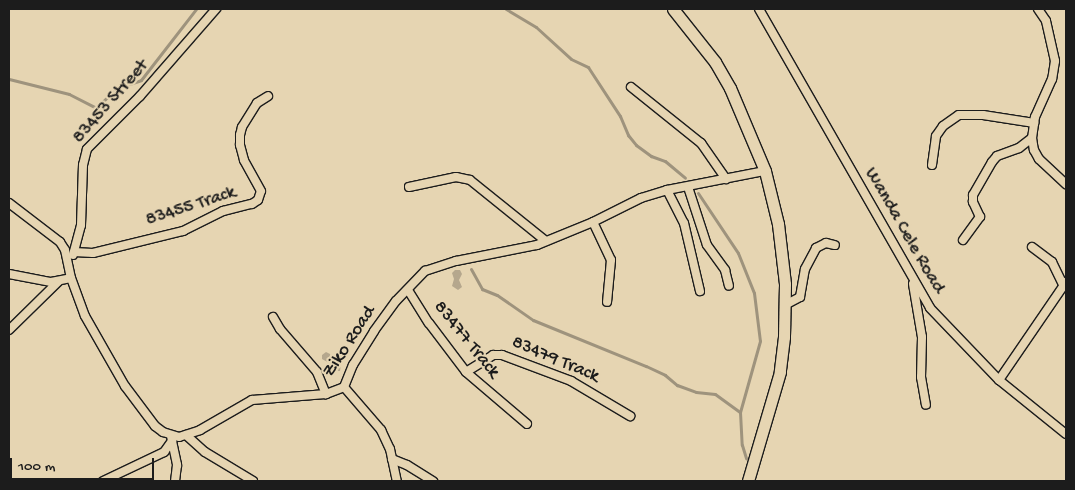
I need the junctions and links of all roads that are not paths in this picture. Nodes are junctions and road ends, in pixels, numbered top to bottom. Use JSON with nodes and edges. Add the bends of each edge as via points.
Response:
{"nodes":[{"id":1,"x":216,"y":9,"type":"edge"},
{"id":2,"x":673,"y":9,"type":"edge"},
{"id":3,"x":759,"y":9,"type":"edge"},
{"id":4,"x":1038,"y":9,"type":"edge"},
{"id":5,"x":631,"y":87,"type":"dead end"},
{"id":6,"x":268,"y":96,"type":"dead end"},
{"id":7,"x":1034,"y":122,"type":"junction"},
{"id":8,"x":1032,"y":138,"type":"junction"},
{"id":9,"x":932,"y":164,"type":"dead end"},
{"id":10,"x":765,"y":171,"type":"junction"},
{"id":11,"x":726,"y":179,"type":"junction"},
{"id":12,"x":1066,"y":184,"type":"edge"},
{"id":13,"x":409,"y":187,"type":"dead end"},
{"id":14,"x":688,"y":187,"type":"junction"},
{"id":15,"x":668,"y":190,"type":"junction"},
{"id":16,"x":9,"y":203,"type":"edge"},
{"id":17,"x":593,"y":222,"type":"junction"},
{"id":18,"x":546,"y":240,"type":"junction"},
{"id":19,"x":963,"y":240,"type":"dead end"},
{"id":20,"x":835,"y":245,"type":"dead end"},
{"id":21,"x":1032,"y":246,"type":"dead end"},
{"id":22,"x":74,"y":252,"type":"junction"},
{"id":23,"x":69,"y":264,"type":"junction"},
{"id":24,"x":9,"y":274,"type":"edge"},
{"id":25,"x":71,"y":278,"type":"junction"},
{"id":26,"x":912,"y":279,"type":"junction"},
{"id":27,"x":58,"y":282,"type":"junction"},
{"id":28,"x":1065,"y":284,"type":"edge"},
{"id":29,"x":729,"y":286,"type":"dead end"},
{"id":30,"x":408,"y":290,"type":"junction"},
{"id":31,"x":700,"y":291,"type":"dead end"},
{"id":32,"x":607,"y":302,"type":"dead end"},
{"id":33,"x":785,"y":305,"type":"junction"},
{"id":34,"x":273,"y":317,"type":"dead end"},
{"id":35,"x":9,"y":330,"type":"edge"},
{"id":36,"x":466,"y":372,"type":"junction"},
{"id":37,"x":999,"y":380,"type":"junction"},
{"id":38,"x":344,"y":387,"type":"junction"},
{"id":39,"x":326,"y":394,"type":"junction"},
{"id":40,"x":926,"y":405,"type":"dead end"},
{"id":41,"x":630,"y":416,"type":"dead end"},
{"id":42,"x":527,"y":424,"type":"dead end"},
{"id":43,"x":1066,"y":434,"type":"edge"},
{"id":44,"x":186,"y":435,"type":"junction"},
{"id":45,"x":172,"y":439,"type":"junction"},
{"id":46,"x":392,"y":459,"type":"junction"},
{"id":47,"x":103,"y":481,"type":"edge"},
{"id":48,"x":175,"y":481,"type":"edge"},
{"id":49,"x":253,"y":481,"type":"edge"},
{"id":50,"x":397,"y":481,"type":"edge"},
{"id":51,"x":433,"y":481,"type":"edge"},
{"id":52,"x":748,"y":481,"type":"edge"}],
"edges":[{"from":1,"to":22,"type":"street","name":"83453 Street","via":[[140,96],[87,150],[83,165],[81,225]]},
{"from":2,"to":10,"type":"main road","via":[[715,62],[730,88]]},
{"from":3,"to":26,"type":"street","name":"Wanda Cele Road"},
{"from":4,"to":7,"type":"street","via":[[1046,22],[1055,62],[1052,79]]},
{"from":5,"to":11,"type":"street","via":[[701,143]]},
{"from":6,"to":22,"type":"street","name":"83455 Track","via":[[257,103],[240,135],[244,160],[261,191],[258,200],[223,211],[183,231],[93,253]]},
{"from":7,"to":8,"type":"street"},
{"from":7,"to":9,"type":"street","via":[[959,115],[942,126],[936,136]]},
{"from":8,"to":12,"type":"street","via":[[1039,158]]},
{"from":8,"to":19,"type":"street","via":[[1019,148],[997,156],[992,162],[973,195],[978,220]]},
{"from":10,"to":11,"type":"street","name":"Ziko Road"},
{"from":10,"to":33,"type":"main road","via":[[778,224]]},
{"from":11,"to":14,"type":"street","name":"Ziko Road"},
{"from":13,"to":18,"type":"street","via":[[456,177],[470,180]]},
{"from":14,"to":15,"type":"street","name":"Ziko Road"},
{"from":14,"to":29,"type":"street","via":[[707,245],[725,270]]},
{"from":15,"to":17,"type":"street","name":"Ziko Road","via":[[641,198]]},
{"from":15,"to":31,"type":"street","via":[[684,223]]},
{"from":16,"to":23,"type":"street","via":[[60,242]]},
{"from":17,"to":18,"type":"street","name":"Ziko Road"},
{"from":17,"to":32,"type":"street","via":[[611,260]]},
{"from":18,"to":30,"type":"street","name":"Ziko Road","via":[[515,251],[435,266],[425,271]]},
{"from":20,"to":33,"type":"street","via":[[826,243],[816,248],[805,268],[800,297]]},
{"from":21,"to":28,"type":"street","via":[[1052,262]]},
{"from":22,"to":23,"type":"street","name":"83453 Street"},
{"from":23,"to":25,"type":"street"},
{"from":24,"to":27,"type":"street"},
{"from":25,"to":27,"type":"street"},
{"from":25,"to":45,"type":"street","via":[[86,316],[125,386],[146,418]]},
{"from":26,"to":37,"type":"street","name":"Wanda Cele Road","via":[[930,308]]},
{"from":26,"to":40,"type":"street","via":[[922,337],[921,377]]},
{"from":27,"to":35,"type":"street"},
{"from":28,"to":37,"type":"street"},
{"from":30,"to":36,"type":"street","name":"83477 Track"},
{"from":30,"to":38,"type":"street","name":"Ziko Road","via":[[374,331]]},
{"from":33,"to":52,"type":"main road","via":[[780,372]]},
{"from":34,"to":39,"type":"street","via":[[317,372]]},
{"from":36,"to":41,"type":"street","name":"83479 Track","via":[[493,355],[502,355],[571,381]]},
{"from":36,"to":42,"type":"street","name":"83477 Track"},
{"from":37,"to":43,"type":"street","name":"Wanda Cele Road"},
{"from":38,"to":39,"type":"street","name":"Ziko Road"},
{"from":38,"to":46,"type":"street","via":[[381,430]]},
{"from":39,"to":44,"type":"street","name":"Ziko Road","via":[[252,400],[214,423]]},
{"from":44,"to":45,"type":"street","name":"Ziko Road"},
{"from":44,"to":49,"type":"street","via":[[205,452]]},
{"from":45,"to":47,"type":"street","via":[[159,454]]},
{"from":45,"to":48,"type":"street"},
{"from":46,"to":50,"type":"street"},
{"from":46,"to":51,"type":"street"}]}
